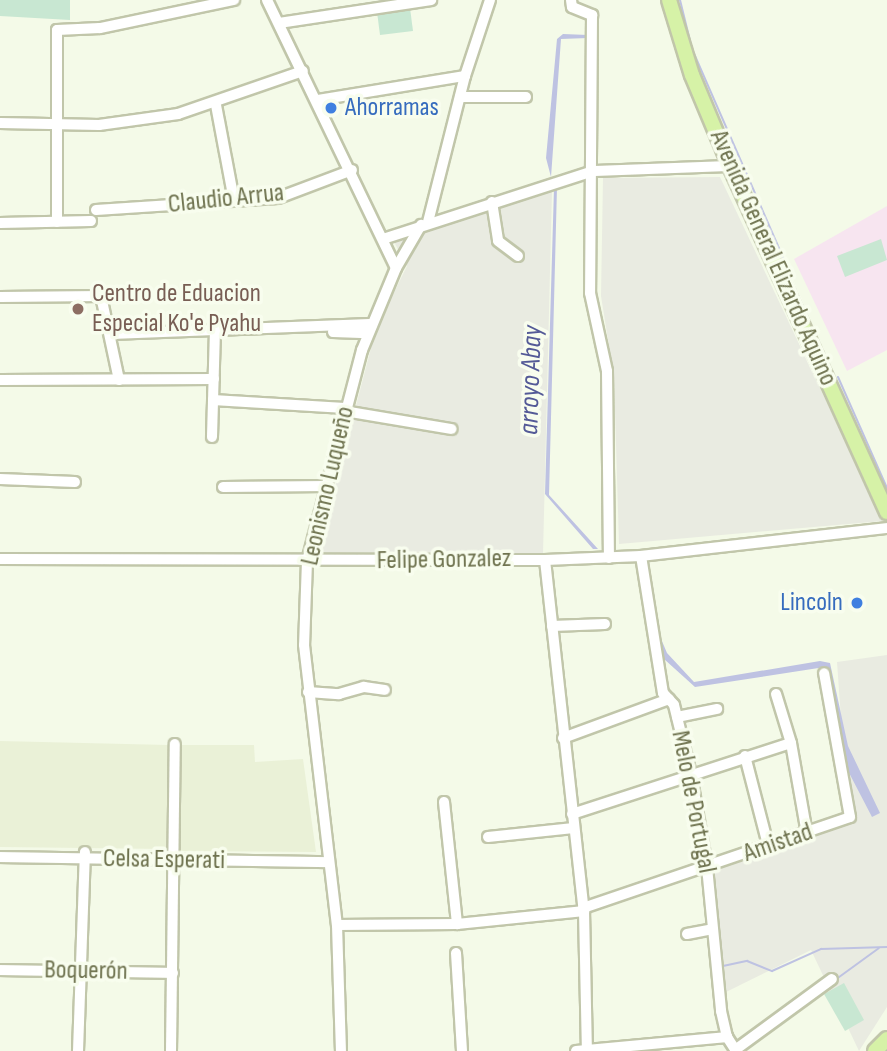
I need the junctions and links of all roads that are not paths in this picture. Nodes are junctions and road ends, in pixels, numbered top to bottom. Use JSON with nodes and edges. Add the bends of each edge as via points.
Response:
{"nodes":[{"id":1,"x":234,"y":0,"type":"edge"},
{"id":2,"x":267,"y":0,"type":"edge"},
{"id":3,"x":431,"y":0,"type":"edge"},
{"id":4,"x":490,"y":0,"type":"edge"},
{"id":5,"x":571,"y":0,"type":"edge"},
{"id":6,"x":669,"y":0,"type":"edge"},
{"id":7,"x":279,"y":23,"type":"junction"},
{"id":8,"x":303,"y":71,"type":"junction"},
{"id":9,"x":465,"y":76,"type":"junction"},
{"id":10,"x":460,"y":97,"type":"junction"},
{"id":11,"x":526,"y":97,"type":"dead end"},
{"id":12,"x":318,"y":100,"type":"junction"},
{"id":13,"x":216,"y":105,"type":"junction"},
{"id":14,"x":0,"y":123,"type":"edge"},
{"id":15,"x":57,"y":125,"type":"junction"},
{"id":16,"x":730,"y":166,"type":"junction"},
{"id":17,"x":352,"y":170,"type":"junction"},
{"id":18,"x":593,"y":171,"type":"junction"},
{"id":19,"x":233,"y":200,"type":"junction"},
{"id":20,"x":492,"y":202,"type":"junction"},
{"id":21,"x":96,"y":210,"type":"dead end"},
{"id":22,"x":57,"y":222,"type":"junction"},
{"id":23,"x":91,"y":222,"type":"dead end"},
{"id":24,"x":0,"y":223,"type":"edge"},
{"id":25,"x":425,"y":224,"type":"junction"},
{"id":26,"x":383,"y":239,"type":"junction"},
{"id":27,"x":518,"y":256,"type":"dead end"},
{"id":28,"x":396,"y":268,"type":"junction"},
{"id":29,"x":0,"y":297,"type":"edge"},
{"id":30,"x":370,"y":328,"type":"junction"},
{"id":31,"x":215,"y":331,"type":"junction"},
{"id":32,"x":110,"y":334,"type":"junction"},
{"id":33,"x":214,"y":379,"type":"junction"},
{"id":34,"x":0,"y":380,"type":"edge"},
{"id":35,"x":119,"y":380,"type":"junction"},
{"id":36,"x":214,"y":400,"type":"junction"},
{"id":37,"x":345,"y":410,"type":"junction"},
{"id":38,"x":451,"y":429,"type":"dead end"},
{"id":39,"x":212,"y":437,"type":"dead end"},
{"id":40,"x":0,"y":479,"type":"edge"},
{"id":41,"x":75,"y":482,"type":"dead end"},
{"id":42,"x":326,"y":486,"type":"junction"},
{"id":43,"x":223,"y":487,"type":"dead end"},
{"id":44,"x":887,"y":512,"type":"edge"},
{"id":45,"x":887,"y":528,"type":"edge"},
{"id":46,"x":641,"y":556,"type":"junction"},
{"id":47,"x":609,"y":558,"type":"junction"},
{"id":48,"x":0,"y":559,"type":"edge"},
{"id":49,"x":545,"y":560,"type":"junction"},
{"id":50,"x":307,"y":561,"type":"junction"},
{"id":51,"x":605,"y":624,"type":"dead end"},
{"id":52,"x":552,"y":626,"type":"junction"},
{"id":53,"x":824,"y":673,"type":"dead end"},
{"id":54,"x":385,"y":690,"type":"dead end"},
{"id":55,"x":308,"y":692,"type":"junction"},
{"id":56,"x":776,"y":694,"type":"dead end"},
{"id":57,"x":669,"y":699,"type":"junction"},
{"id":58,"x":717,"y":709,"type":"dead end"},
{"id":59,"x":677,"y":717,"type":"junction"},
{"id":60,"x":564,"y":738,"type":"junction"},
{"id":61,"x":791,"y":743,"type":"junction"},
{"id":62,"x":175,"y":744,"type":"dead end"},
{"id":63,"x":745,"y":756,"type":"junction"},
{"id":64,"x":691,"y":774,"type":"junction"},
{"id":65,"x":444,"y":802,"type":"dead end"},
{"id":66,"x":572,"y":814,"type":"junction"},
{"id":67,"x":574,"y":828,"type":"junction"},
{"id":68,"x":807,"y":834,"type":"junction"},
{"id":69,"x":488,"y":837,"type":"dead end"},
{"id":70,"x":768,"y":845,"type":"junction"},
{"id":71,"x":0,"y":851,"type":"edge"},
{"id":72,"x":85,"y":855,"type":"junction"},
{"id":73,"x":0,"y":857,"type":"edge"},
{"id":74,"x":173,"y":857,"type":"junction"},
{"id":75,"x":328,"y":859,"type":"junction"},
{"id":76,"x":707,"y":867,"type":"junction"},
{"id":77,"x":584,"y":910,"type":"junction"},
{"id":78,"x":457,"y":924,"type":"junction"},
{"id":79,"x":337,"y":925,"type":"junction"},
{"id":80,"x":713,"y":929,"type":"junction"},
{"id":81,"x":687,"y":934,"type":"dead end"},
{"id":82,"x":456,"y":953,"type":"dead end"},
{"id":83,"x":0,"y":970,"type":"edge"},
{"id":84,"x":82,"y":971,"type":"junction"},
{"id":85,"x":173,"y":973,"type":"junction"},
{"id":86,"x":832,"y":978,"type":"dead end"},
{"id":87,"x":727,"y":1037,"type":"junction"},
{"id":88,"x":887,"y":1039,"type":"edge"},
{"id":89,"x":593,"y":1050,"type":"edge"},
{"id":90,"x":736,"y":1050,"type":"edge"},
{"id":91,"x":78,"y":1051,"type":"edge"},
{"id":92,"x":171,"y":1051,"type":"edge"},
{"id":93,"x":341,"y":1051,"type":"edge"},
{"id":94,"x":462,"y":1051,"type":"edge"},
{"id":95,"x":576,"y":1051,"type":"edge"},
{"id":96,"x":875,"y":1051,"type":"edge"}],
"edges":[{"from":1,"to":15,"type":"street","via":[[100,28],[57,30]]},
{"from":2,"to":7,"type":"street"},
{"from":3,"to":7,"type":"street"},
{"from":4,"to":9,"type":"street","name":"Leonismo Luqueño"},
{"from":5,"to":18,"type":"street","via":[[573,7],[592,15]]},
{"from":6,"to":16,"type":"main road","name":"Avenida General Elizardo Aquino","via":[[692,75]]},
{"from":7,"to":8,"type":"street"},
{"from":8,"to":12,"type":"street"},
{"from":8,"to":13,"type":"street"},
{"from":9,"to":10,"type":"street","name":"Leonismo Luqueño"},
{"from":9,"to":12,"type":"street"},
{"from":10,"to":11,"type":"street"},
{"from":10,"to":25,"type":"street","name":"Leonismo Luqueño"},
{"from":12,"to":17,"type":"street"},
{"from":13,"to":15,"type":"street","via":[[136,121]]},
{"from":13,"to":19,"type":"street"},
{"from":14,"to":15,"type":"street"},
{"from":15,"to":22,"type":"street"},
{"from":16,"to":18,"type":"street"},
{"from":16,"to":44,"type":"main road","name":"Avenida General Elizardo Aquino"},
{"from":17,"to":19,"type":"street","name":"Claudio Arrua","via":[[278,198]]},
{"from":17,"to":26,"type":"street"},
{"from":18,"to":20,"type":"street"},
{"from":18,"to":47,"type":"street","via":[[590,293],[607,371]]},
{"from":19,"to":21,"type":"street","name":"Claudio Arrua"},
{"from":20,"to":25,"type":"street"},
{"from":20,"to":27,"type":"street","via":[[498,241]]},
{"from":22,"to":23,"type":"street"},
{"from":22,"to":24,"type":"street"},
{"from":25,"to":26,"type":"street"},
{"from":25,"to":28,"type":"street","name":"Leonismo Luqueño"},
{"from":26,"to":28,"type":"street"},
{"from":28,"to":30,"type":"street","name":"Leonismo Luqueño"},
{"from":29,"to":32,"type":"street","via":[[101,296]]},
{"from":30,"to":31,"type":"street"},
{"from":30,"to":37,"type":"street","name":"Leonismo Luqueño"},
{"from":31,"to":32,"type":"street"},
{"from":31,"to":33,"type":"street"},
{"from":32,"to":35,"type":"street"},
{"from":33,"to":35,"type":"street"},
{"from":33,"to":36,"type":"street"},
{"from":34,"to":35,"type":"street"},
{"from":36,"to":37,"type":"street"},
{"from":36,"to":39,"type":"street"},
{"from":37,"to":38,"type":"street"},
{"from":37,"to":42,"type":"street","name":"Leonismo Luqueño"},
{"from":40,"to":41,"type":"street"},
{"from":42,"to":43,"type":"street"},
{"from":42,"to":50,"type":"street","name":"Leonismo Luqueño"},
{"from":45,"to":46,"type":"street","name":"Felipe Gonzalez"},
{"from":46,"to":47,"type":"street","name":"Felipe Gonzalez"},
{"from":46,"to":57,"type":"street","name":"Melo de Portugal","via":[[663,693]]},
{"from":47,"to":49,"type":"street","name":"Felipe Gonzalez"},
{"from":48,"to":50,"type":"street","name":"Felipe Gonzalez"},
{"from":49,"to":50,"type":"street","name":"Felipe Gonzalez"},
{"from":49,"to":52,"type":"street"},
{"from":50,"to":55,"type":"street","name":"Leonismo Luqueño","via":[[304,645]]},
{"from":51,"to":52,"type":"street"},
{"from":52,"to":60,"type":"street"},
{"from":53,"to":68,"type":"street","name":"Amistad","via":[[851,815]]},
{"from":54,"to":55,"type":"street","via":[[364,687],[339,694]]},
{"from":55,"to":75,"type":"street","name":"Leonismo Luqueño"},
{"from":56,"to":61,"type":"street"},
{"from":57,"to":59,"type":"street","name":"Melo de Portugal"},
{"from":57,"to":60,"type":"street"},
{"from":58,"to":59,"type":"street"},
{"from":59,"to":64,"type":"street","name":"Melo de Portugal"},
{"from":60,"to":66,"type":"street"},
{"from":61,"to":63,"type":"street"},
{"from":61,"to":68,"type":"street"},
{"from":62,"to":74,"type":"street"},
{"from":63,"to":64,"type":"street"},
{"from":63,"to":70,"type":"street"},
{"from":64,"to":66,"type":"street"},
{"from":64,"to":76,"type":"street","name":"Melo de Portugal"},
{"from":65,"to":78,"type":"street"},
{"from":66,"to":67,"type":"street"},
{"from":67,"to":69,"type":"street"},
{"from":67,"to":77,"type":"street"},
{"from":68,"to":70,"type":"street","name":"Amistad"},
{"from":70,"to":76,"type":"street","name":"Amistad"},
{"from":71,"to":72,"type":"street","name":"Celsa Esperati"},
{"from":72,"to":73,"type":"street","name":"Celsa Esperati"},
{"from":72,"to":74,"type":"street","name":"Celsa Esperati"},
{"from":72,"to":84,"type":"street"},
{"from":74,"to":75,"type":"street","name":"Celsa Esperati"},
{"from":74,"to":85,"type":"street"},
{"from":75,"to":79,"type":"street","name":"Leonismo Luqueño"},
{"from":76,"to":77,"type":"street","name":"Amistad"},
{"from":76,"to":80,"type":"street","name":"Melo de Portugal"},
{"from":77,"to":78,"type":"street","name":"Amistad"},
{"from":77,"to":89,"type":"street"},
{"from":78,"to":79,"type":"street","name":"Amistad"},
{"from":79,"to":93,"type":"street","name":"Leonismo Luqueño"},
{"from":80,"to":81,"type":"street"},
{"from":80,"to":87,"type":"street","name":"Melo de Portugal"},
{"from":82,"to":94,"type":"street"},
{"from":83,"to":84,"type":"street","name":"Boquerón"},
{"from":84,"to":85,"type":"street","name":"Boquerón"},
{"from":84,"to":91,"type":"street"},
{"from":85,"to":92,"type":"street"},
{"from":86,"to":90,"type":"street"},
{"from":87,"to":89,"type":"street"},
{"from":87,"to":90,"type":"street","name":"Melo de Portugal"},
{"from":88,"to":96,"type":"main road"},
{"from":89,"to":95,"type":"street"}]}
